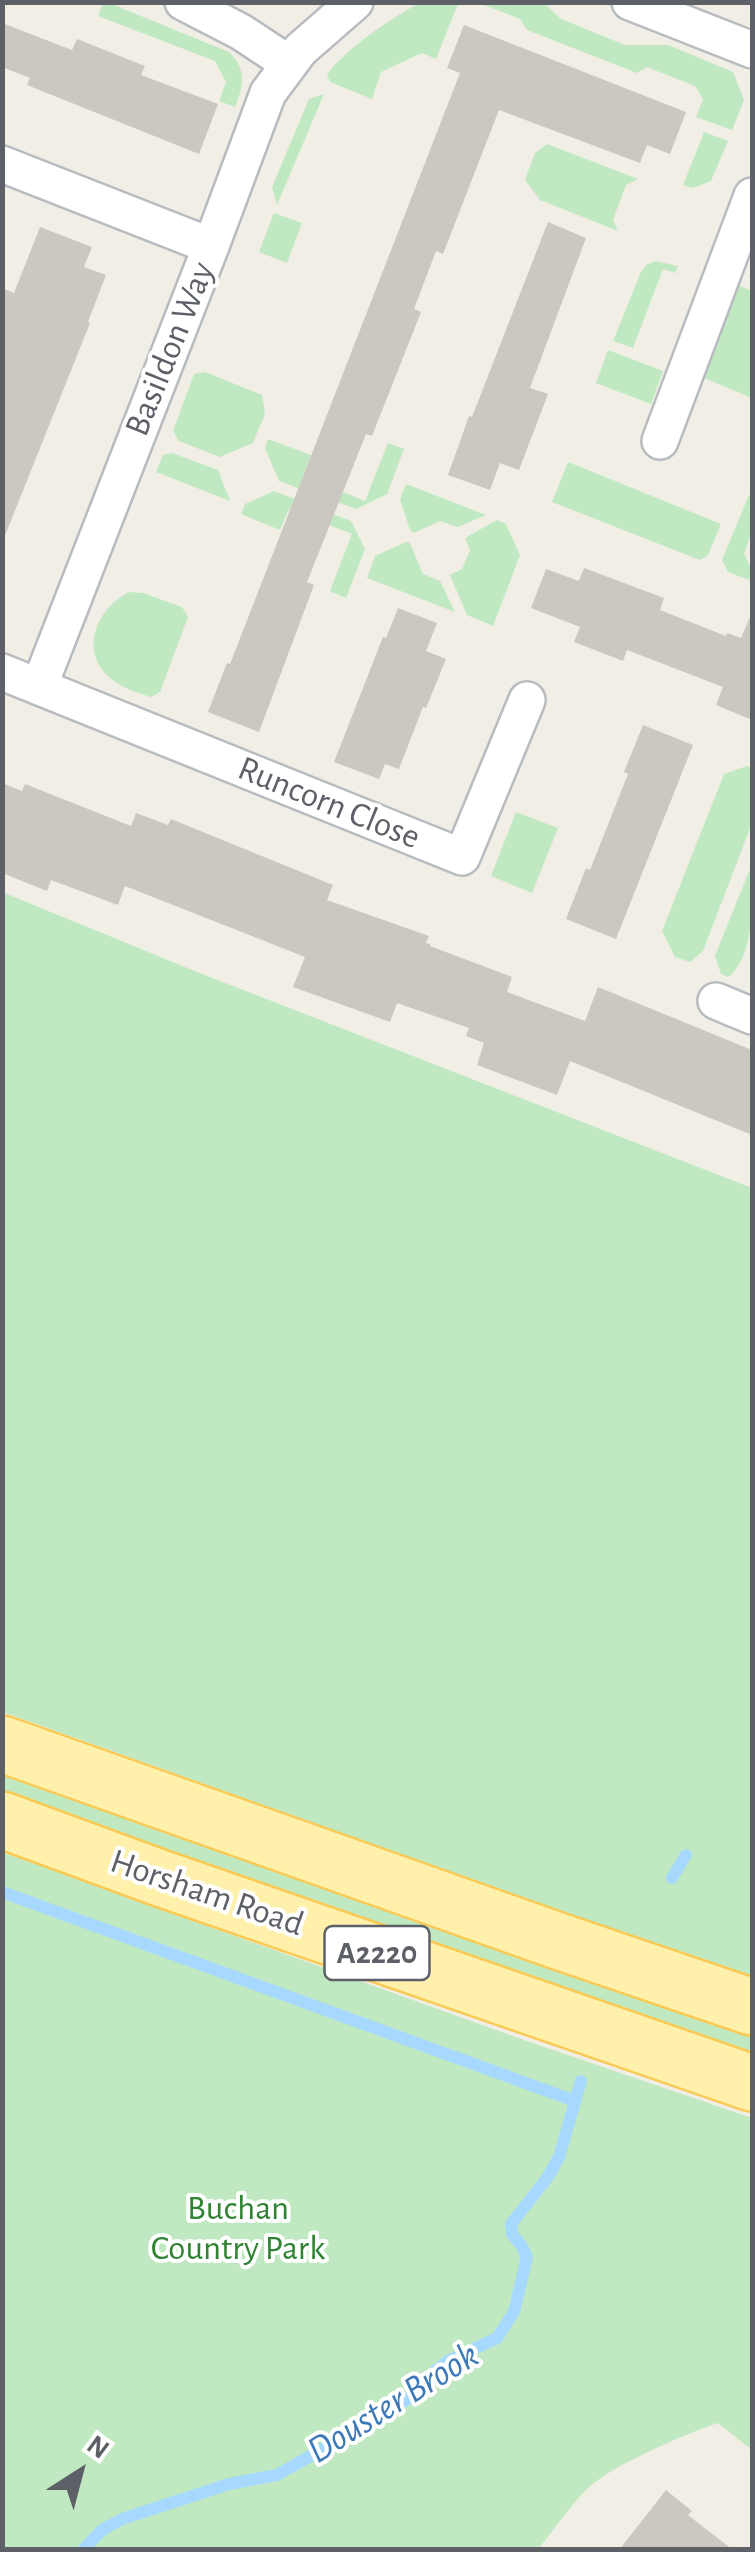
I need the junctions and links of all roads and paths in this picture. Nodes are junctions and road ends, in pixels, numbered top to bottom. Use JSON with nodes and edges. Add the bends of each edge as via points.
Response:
{"nodes":[{"id":1,"x":183,"y":2,"type":"edge"},
{"id":2,"x":355,"y":2,"type":"edge"},
{"id":3,"x":630,"y":2,"type":"edge"},
{"id":4,"x":752,"y":50,"type":"edge"},
{"id":5,"x":288,"y":64,"type":"junction"},
{"id":6,"x":2,"y":164,"type":"edge"},
{"id":7,"x":752,"y":196,"type":"edge"},
{"id":8,"x":211,"y":246,"type":"junction"},
{"id":9,"x":660,"y":441,"type":"dead end"},
{"id":10,"x":2,"y":672,"type":"edge"},
{"id":11,"x":39,"y":686,"type":"junction"},
{"id":12,"x":527,"y":700,"type":"dead end"},
{"id":13,"x":716,"y":1000,"type":"dead end"},
{"id":14,"x":752,"y":1016,"type":"edge"},
{"id":15,"x":2,"y":1744,"type":"edge"},
{"id":16,"x":2,"y":1820,"type":"edge"},
{"id":17,"x":752,"y":2007,"type":"edge"},
{"id":18,"x":752,"y":2083,"type":"edge"}],
"edges":[{"from":1,"to":5,"type":"street"},
{"from":2,"to":5,"type":"street","name":"Basildon Way"},
{"from":3,"to":4,"type":"street"},
{"from":5,"to":8,"type":"street","name":"Basildon Way","via":[[261,108]]},
{"from":6,"to":8,"type":"street"},
{"from":7,"to":9,"type":"street"},
{"from":8,"to":11,"type":"street","name":"Basildon Way"},
{"from":10,"to":11,"type":"street"},
{"from":11,"to":12,"type":"street","name":"Runcorn Close","via":[[462,857]]},
{"from":13,"to":14,"type":"street"},
{"from":15,"to":17,"type":"main road","name":"Horsham Road","number":"A2220"},
{"from":16,"to":18,"type":"main road","name":"Horsham Road","number":"A2220"}]}
